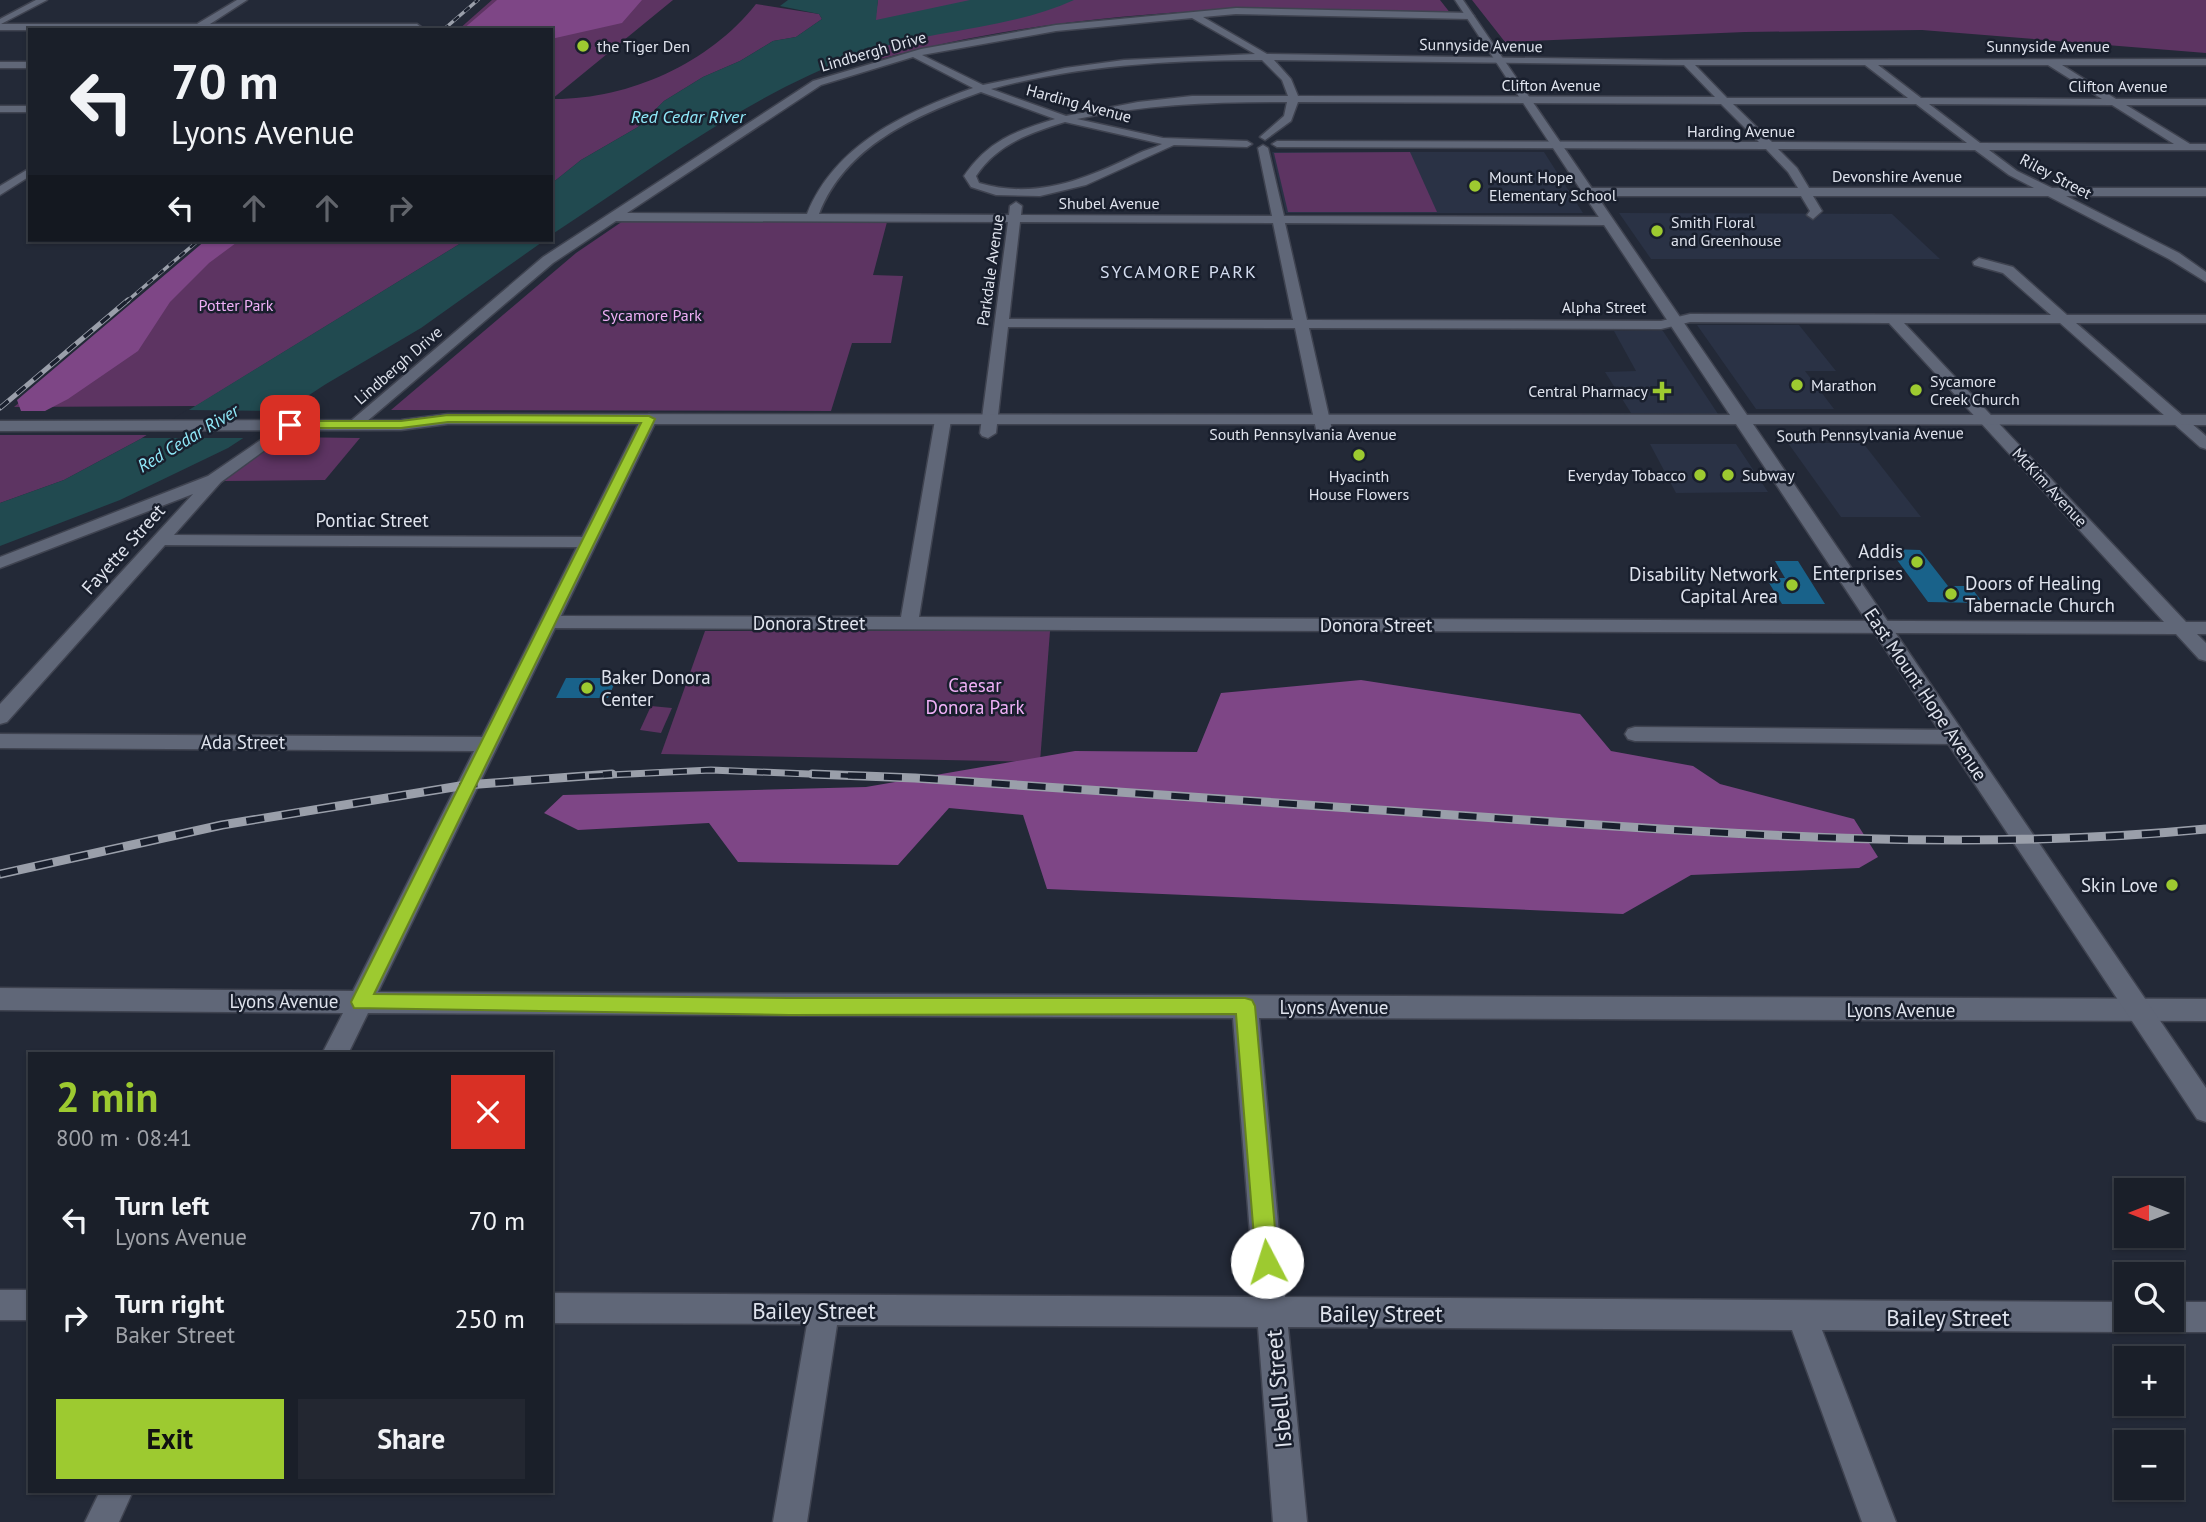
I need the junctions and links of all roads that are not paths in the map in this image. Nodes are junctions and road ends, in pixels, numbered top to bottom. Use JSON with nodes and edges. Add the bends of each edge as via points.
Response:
{"nodes":[{"id":1,"x":43,"y":0,"type":"edge"},
{"id":2,"x":243,"y":0,"type":"edge"},
{"id":3,"x":1460,"y":0,"type":"edge"},
{"id":4,"x":1193,"y":15,"type":"junction"},
{"id":5,"x":1470,"y":16,"type":"junction"},
{"id":6,"x":0,"y":24,"type":"edge"},
{"id":7,"x":416,"y":27,"type":"dead end"},
{"id":8,"x":157,"y":28,"type":"edge"},
{"id":9,"x":198,"y":28,"type":"edge"},
{"id":10,"x":306,"y":28,"type":"edge"},
{"id":11,"x":914,"y":54,"type":"junction"},
{"id":12,"x":1265,"y":58,"type":"junction"},
{"id":13,"x":1500,"y":61,"type":"junction"},
{"id":14,"x":1685,"y":61,"type":"junction"},
{"id":15,"x":1867,"y":62,"type":"junction"},
{"id":16,"x":2050,"y":62,"type":"junction"},
{"id":17,"x":2206,"y":62,"type":"edge"},
{"id":18,"x":0,"y":65,"type":"edge"},
{"id":19,"x":28,"y":65,"type":"edge"},
{"id":20,"x":981,"y":89,"type":"junction"},
{"id":21,"x":1291,"y":98,"type":"junction"},
{"id":22,"x":1527,"y":101,"type":"junction"},
{"id":23,"x":1725,"y":101,"type":"junction"},
{"id":24,"x":1919,"y":101,"type":"junction"},
{"id":25,"x":2115,"y":102,"type":"junction"},
{"id":26,"x":2206,"y":102,"type":"edge"},
{"id":27,"x":0,"y":109,"type":"edge"},
{"id":28,"x":28,"y":109,"type":"edge"},
{"id":29,"x":1065,"y":118,"type":"junction"},
{"id":30,"x":1171,"y":142,"type":"junction"},
{"id":31,"x":1268,"y":143,"type":"junction"},
{"id":32,"x":1557,"y":146,"type":"junction"},
{"id":33,"x":1770,"y":147,"type":"junction"},
{"id":34,"x":1979,"y":147,"type":"junction"},
{"id":35,"x":2188,"y":147,"type":"junction"},
{"id":36,"x":2206,"y":147,"type":"edge"},
{"id":37,"x":2206,"y":158,"type":"edge"},
{"id":38,"x":28,"y":172,"type":"edge"},
{"id":39,"x":0,"y":191,"type":"edge"},
{"id":40,"x":1587,"y":192,"type":"junction"},
{"id":41,"x":1805,"y":192,"type":"junction"},
{"id":42,"x":2050,"y":192,"type":"junction"},
{"id":43,"x":2206,"y":192,"type":"edge"},
{"id":44,"x":1016,"y":193,"type":"junction"},
{"id":45,"x":1813,"y":215,"type":"dead end"},
{"id":46,"x":610,"y":217,"type":"junction"},
{"id":47,"x":811,"y":219,"type":"junction"},
{"id":48,"x":1016,"y":219,"type":"junction"},
{"id":49,"x":1277,"y":220,"type":"junction"},
{"id":50,"x":1607,"y":221,"type":"junction"},
{"id":51,"x":1979,"y":262,"type":"dead end"},
{"id":52,"x":2206,"y":278,"type":"edge"},
{"id":53,"x":1893,"y":319,"type":"junction"},
{"id":54,"x":2063,"y":319,"type":"junction"},
{"id":55,"x":2206,"y":319,"type":"edge"},
{"id":56,"x":1676,"y":321,"type":"junction"},
{"id":57,"x":1001,"y":323,"type":"junction"},
{"id":58,"x":1300,"y":324,"type":"junction"},
{"id":59,"x":2181,"y":420,"type":"junction"},
{"id":60,"x":2206,"y":420,"type":"edge"},
{"id":61,"x":281,"y":425,"type":"junction"},
{"id":62,"x":354,"y":425,"type":"junction"},
{"id":63,"x":646,"y":425,"type":"junction"},
{"id":64,"x":0,"y":426,"type":"edge"},
{"id":65,"x":942,"y":426,"type":"junction"},
{"id":66,"x":1994,"y":426,"type":"junction"},
{"id":67,"x":988,"y":427,"type":"junction"},
{"id":68,"x":1324,"y":427,"type":"junction"},
{"id":69,"x":1747,"y":428,"type":"junction"},
{"id":70,"x":2202,"y":437,"type":"edge"},
{"id":71,"x":215,"y":479,"type":"junction"},
{"id":72,"x":159,"y":540,"type":"junction"},
{"id":73,"x":586,"y":542,"type":"junction"},
{"id":74,"x":0,"y":563,"type":"edge"},
{"id":75,"x":547,"y":622,"type":"junction"},
{"id":76,"x":909,"y":623,"type":"junction"},
{"id":77,"x":1881,"y":626,"type":"junction"},
{"id":78,"x":2180,"y":627,"type":"junction"},
{"id":79,"x":2206,"y":628,"type":"edge"},
{"id":80,"x":2206,"y":655,"type":"edge"},
{"id":81,"x":0,"y":717,"type":"edge"},
{"id":82,"x":1635,"y":734,"type":"dead end"},
{"id":83,"x":1955,"y":737,"type":"junction"},
{"id":84,"x":0,"y":741,"type":"edge"},
{"id":85,"x":486,"y":744,"type":"junction"},
{"id":86,"x":0,"y":999,"type":"edge"},
{"id":87,"x":360,"y":1002,"type":"junction"},
{"id":88,"x":1245,"y":1006,"type":"junction"},
{"id":89,"x":2139,"y":1010,"type":"junction"},
{"id":90,"x":2206,"y":1010,"type":"edge"},
{"id":91,"x":336,"y":1052,"type":"edge"},
{"id":92,"x":2206,"y":1110,"type":"edge"},
{"id":93,"x":0,"y":1305,"type":"edge"},
{"id":94,"x":28,"y":1305,"type":"edge"},
{"id":95,"x":553,"y":1308,"type":"edge"},
{"id":96,"x":824,"y":1310,"type":"junction"},
{"id":97,"x":1272,"y":1313,"type":"junction"},
{"id":98,"x":1802,"y":1317,"type":"junction"},
{"id":99,"x":2114,"y":1317,"type":"edge"},
{"id":100,"x":2184,"y":1317,"type":"edge"},
{"id":101,"x":2206,"y":1317,"type":"edge"},
{"id":102,"x":116,"y":1493,"type":"edge"},
{"id":103,"x":102,"y":1522,"type":"edge"},
{"id":104,"x":790,"y":1522,"type":"edge"},
{"id":105,"x":1290,"y":1522,"type":"edge"},
{"id":106,"x":1879,"y":1522,"type":"edge"}],
"edges":[{"from":1,"to":6,"type":"street"},
{"from":2,"to":9,"type":"street"},
{"from":3,"to":5,"type":"street","name":"East Mount Hope Avenue"},
{"from":4,"to":5,"type":"street","name":"Lindbergh Drive","via":[[1236,11]]},
{"from":4,"to":11,"type":"street","name":"Lindbergh Drive","via":[[1032,31]]},
{"from":4,"to":12,"type":"street","via":[[1244,41]]},
{"from":5,"to":13,"type":"street","name":"East Mount Hope Avenue"},
{"from":6,"to":8,"type":"street"},
{"from":7,"to":10,"type":"street"},
{"from":11,"to":20,"type":"street","name":"Harding Avenue"},
{"from":11,"to":46,"type":"street","name":"Lindbergh Drive","via":[[809,87]]},
{"from":12,"to":13,"type":"street","name":"Sunnyside Avenue"},
{"from":12,"to":20,"type":"street","name":"Sunnyside Avenue","via":[[1116,65],[1032,76]]},
{"from":12,"to":21,"type":"street","via":[[1280,73]]},
{"from":13,"to":14,"type":"street","name":"Sunnyside Avenue"},
{"from":13,"to":22,"type":"street","name":"East Mount Hope Avenue"},
{"from":14,"to":15,"type":"street","name":"Sunnyside Avenue"},
{"from":14,"to":23,"type":"street"},
{"from":15,"to":16,"type":"street","name":"Sunnyside Avenue"},
{"from":15,"to":24,"type":"street","name":"Riley Street"},
{"from":16,"to":17,"type":"street","name":"Sunnyside Avenue"},
{"from":16,"to":25,"type":"street"},
{"from":18,"to":19,"type":"street"},
{"from":20,"to":29,"type":"street","name":"Harding Avenue"},
{"from":20,"to":47,"type":"street","name":"Sunnyside Avenue","via":[[912,117],[865,145],[834,174]]},
{"from":21,"to":22,"type":"street","name":"Clifton Avenue"},
{"from":21,"to":29,"type":"street","name":"Clifton Avenue","via":[[1163,101]]},
{"from":21,"to":31,"type":"street","via":[[1292,110]]},
{"from":22,"to":23,"type":"street","name":"Clifton Avenue"},
{"from":22,"to":32,"type":"street","name":"East Mount Hope Avenue"},
{"from":23,"to":24,"type":"street","name":"Clifton Avenue"},
{"from":23,"to":33,"type":"street"},
{"from":24,"to":25,"type":"street","name":"Clifton Avenue"},
{"from":24,"to":34,"type":"street","name":"Riley Street"},
{"from":25,"to":26,"type":"street","name":"Clifton Avenue"},
{"from":25,"to":35,"type":"street"},
{"from":27,"to":28,"type":"street"},
{"from":29,"to":30,"type":"street","name":"Harding Avenue"},
{"from":29,"to":44,"type":"street","name":"Clifton Avenue","via":[[1005,142],[972,170],[975,185]]},
{"from":30,"to":31,"type":"street","name":"Harding Avenue","via":[[1247,144],[1251,138]]},
{"from":30,"to":44,"type":"street","name":"Parkdale Avenue","via":[[1090,182]]},
{"from":31,"to":32,"type":"street","name":"Harding Avenue"},
{"from":31,"to":49,"type":"street"},
{"from":32,"to":33,"type":"street","name":"Harding Avenue"},
{"from":32,"to":40,"type":"street","name":"East Mount Hope Avenue"},
{"from":33,"to":34,"type":"street","name":"Harding Avenue"},
{"from":33,"to":41,"type":"street","via":[[1793,170]]},
{"from":34,"to":35,"type":"street","name":"Harding Avenue"},
{"from":34,"to":42,"type":"street","name":"Riley Street","via":[[2013,173]]},
{"from":35,"to":36,"type":"street","name":"Harding Avenue"},
{"from":35,"to":37,"type":"street"},
{"from":38,"to":39,"type":"street"},
{"from":40,"to":41,"type":"street","name":"Devonshire Avenue"},
{"from":40,"to":50,"type":"street","name":"East Mount Hope Avenue"},
{"from":41,"to":42,"type":"street","name":"Devonshire Avenue"},
{"from":41,"to":45,"type":"street","via":[[1816,211]]},
{"from":42,"to":43,"type":"street","name":"Devonshire Avenue"},
{"from":42,"to":52,"type":"street","name":"Riley Street","via":[[2174,256]]},
{"from":44,"to":48,"type":"street","name":"Parkdale Avenue"},
{"from":46,"to":47,"type":"street","name":"Shubel Avenue"},
{"from":46,"to":62,"type":"street","name":"Lindbergh Drive","via":[[533,272]]},
{"from":47,"to":48,"type":"street","name":"Shubel Avenue"},
{"from":48,"to":49,"type":"street","name":"Shubel Avenue"},
{"from":48,"to":57,"type":"street","name":"Parkdale Avenue"},
{"from":49,"to":50,"type":"street","name":"Shubel Avenue"},
{"from":49,"to":58,"type":"street"},
{"from":50,"to":56,"type":"street","name":"East Mount Hope Avenue"},
{"from":51,"to":54,"type":"street","via":[[2008,270]]},
{"from":53,"to":54,"type":"street","name":"Alpha Street"},
{"from":53,"to":56,"type":"street","name":"Alpha Street"},
{"from":53,"to":66,"type":"street","name":"McKim Avenue"},
{"from":54,"to":55,"type":"street","name":"Alpha Street"},
{"from":54,"to":59,"type":"street"},
{"from":56,"to":58,"type":"street","name":"Alpha Street","via":[[1661,325]]},
{"from":56,"to":69,"type":"street","name":"East Mount Hope Avenue"},
{"from":57,"to":58,"type":"street","name":"Alpha Street"},
{"from":57,"to":67,"type":"street","name":"Parkdale Avenue"},
{"from":58,"to":68,"type":"street"},
{"from":59,"to":60,"type":"street","name":"South Pennsylvania Avenue"},
{"from":59,"to":66,"type":"street","name":"South Pennsylvania Avenue"},
{"from":59,"to":70,"type":"street"},
{"from":61,"to":62,"type":"street","name":"South Pennsylvania Avenue"},
{"from":61,"to":64,"type":"street","name":"South Pennsylvania Avenue"},
{"from":61,"to":71,"type":"street","name":"Fayette Street"},
{"from":62,"to":63,"type":"street","name":"South Pennsylvania Avenue","via":[[442,431]]},
{"from":63,"to":65,"type":"street","name":"South Pennsylvania Avenue"},
{"from":63,"to":73,"type":"street"},
{"from":65,"to":67,"type":"street","name":"South Pennsylvania Avenue"},
{"from":65,"to":76,"type":"street"},
{"from":66,"to":69,"type":"street","name":"South Pennsylvania Avenue"},
{"from":66,"to":70,"type":"street","name":"South Pennsylvania Avenue"},
{"from":66,"to":78,"type":"street","name":"McKim Avenue"},
{"from":67,"to":68,"type":"street","name":"South Pennsylvania Avenue"},
{"from":68,"to":69,"type":"street","name":"South Pennsylvania Avenue"},
{"from":69,"to":77,"type":"street","name":"East Mount Hope Avenue"},
{"from":71,"to":72,"type":"street","name":"Fayette Street"},
{"from":71,"to":74,"type":"street"},
{"from":72,"to":73,"type":"street","name":"Pontiac Street"},
{"from":72,"to":81,"type":"street","name":"Fayette Street"},
{"from":73,"to":75,"type":"street"},
{"from":75,"to":76,"type":"street","name":"Donora Street"},
{"from":75,"to":85,"type":"street"},
{"from":76,"to":77,"type":"street","name":"Donora Street"},
{"from":77,"to":78,"type":"street","name":"Donora Street"},
{"from":77,"to":83,"type":"street","name":"East Mount Hope Avenue"},
{"from":78,"to":79,"type":"street","name":"Donora Street"},
{"from":78,"to":80,"type":"street","name":"McKim Avenue"},
{"from":82,"to":83,"type":"street"},
{"from":83,"to":89,"type":"street","name":"East Mount Hope Avenue"},
{"from":84,"to":85,"type":"street","name":"Ada Street"},
{"from":85,"to":87,"type":"street"},
{"from":86,"to":87,"type":"street","name":"Lyons Avenue"},
{"from":87,"to":88,"type":"street","name":"Lyons Avenue"},
{"from":87,"to":91,"type":"street"},
{"from":88,"to":89,"type":"street","name":"Lyons Avenue"},
{"from":88,"to":97,"type":"street","name":"Isbell Street"},
{"from":89,"to":90,"type":"street","name":"Lyons Avenue"},
{"from":89,"to":92,"type":"street","name":"East Mount Hope Avenue"},
{"from":93,"to":94,"type":"street"},
{"from":95,"to":96,"type":"street","name":"Bailey Street"},
{"from":96,"to":97,"type":"street","name":"Bailey Street"},
{"from":96,"to":104,"type":"street"},
{"from":97,"to":98,"type":"street","name":"Bailey Street"},
{"from":97,"to":105,"type":"street","name":"Isbell Street"},
{"from":98,"to":99,"type":"street","name":"Bailey Street"},
{"from":98,"to":106,"type":"street"},
{"from":100,"to":101,"type":"street"},
{"from":102,"to":103,"type":"street"}]}
